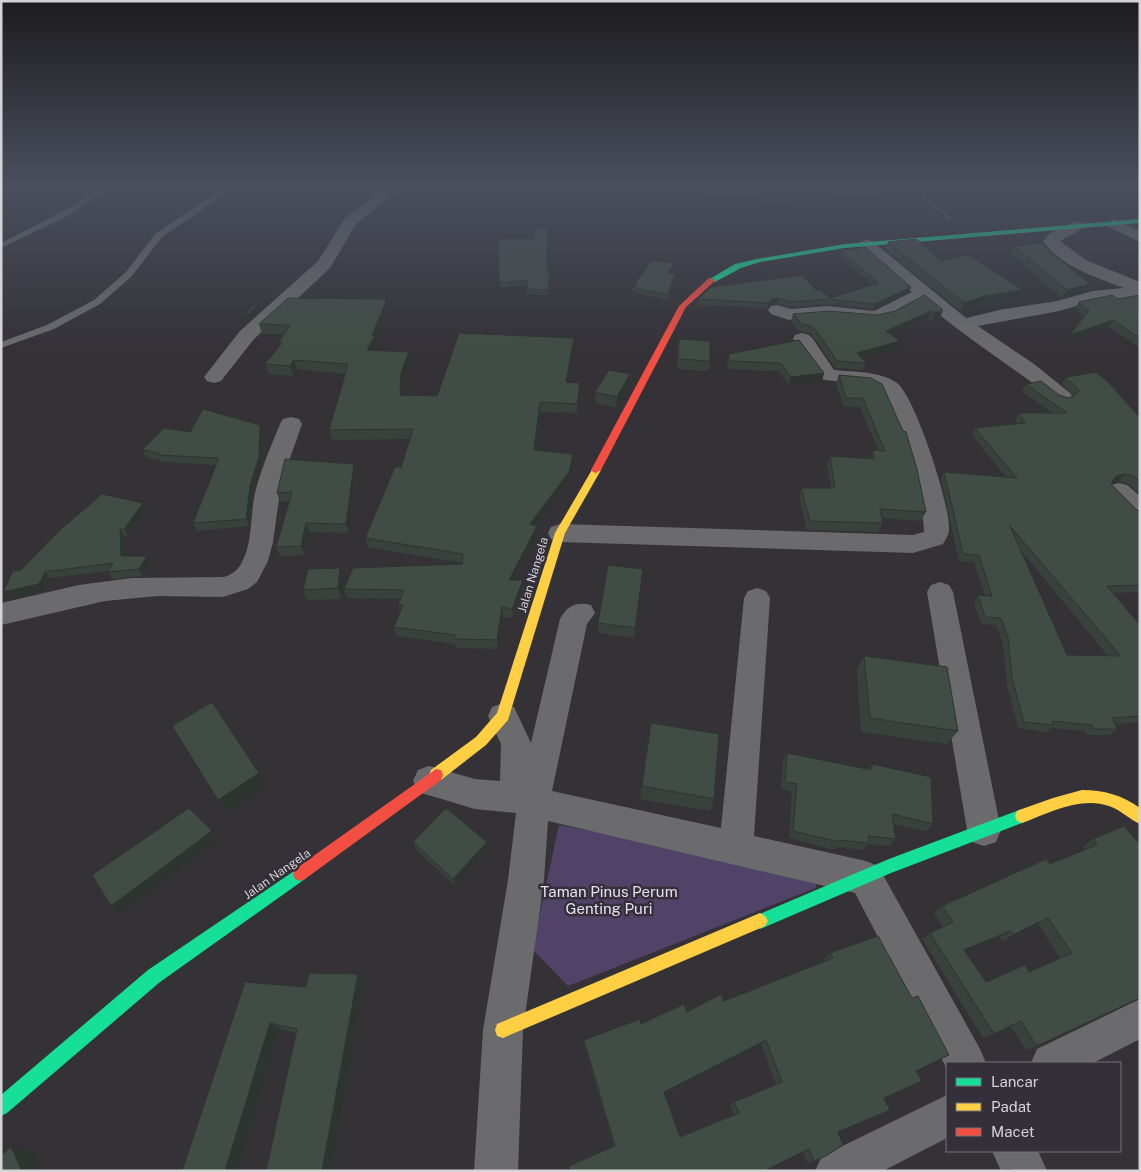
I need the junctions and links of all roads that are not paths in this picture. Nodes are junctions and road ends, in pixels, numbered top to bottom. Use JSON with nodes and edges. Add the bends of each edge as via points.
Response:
{"nodes":[{"id":1,"x":16,"y":239,"type":"edge"},
{"id":2,"x":156,"y":239,"type":"edge"},
{"id":3,"x":339,"y":239,"type":"edge"},
{"id":4,"x":932,"y":239,"type":"edge"},
{"id":5,"x":1053,"y":239,"type":"edge"},
{"id":6,"x":866,"y":244,"type":"junction"},
{"id":7,"x":1,"y":246,"type":"edge"},
{"id":8,"x":1140,"y":291,"type":"edge"},
{"id":9,"x":924,"y":292,"type":"junction"},
{"id":10,"x":777,"y":310,"type":"dead end"},
{"id":11,"x":962,"y":324,"type":"junction"},
{"id":12,"x":802,"y":339,"type":"dead end"},
{"id":13,"x":1,"y":345,"type":"edge"},
{"id":14,"x":214,"y":377,"type":"dead end"},
{"id":15,"x":1063,"y":396,"type":"edge"},
{"id":16,"x":291,"y":424,"type":"dead end"},
{"id":17,"x":1119,"y":491,"type":"edge"},
{"id":18,"x":1140,"y":510,"type":"edge"},
{"id":19,"x":560,"y":532,"type":"junction"},
{"id":20,"x":940,"y":592,"type":"dead end"},
{"id":21,"x":757,"y":598,"type":"dead end"},
{"id":22,"x":581,"y":613,"type":"dead end"},
{"id":23,"x":1,"y":614,"type":"edge"},
{"id":24,"x":502,"y":716,"type":"junction"},
{"id":25,"x":429,"y":781,"type":"junction"},
{"id":26,"x":524,"y":801,"type":"junction"},
{"id":27,"x":1140,"y":817,"type":"edge"},
{"id":28,"x":984,"y":830,"type":"junction"},
{"id":29,"x":736,"y":848,"type":"junction"},
{"id":30,"x":866,"y":878,"type":"junction"},
{"id":31,"x":1140,"y":1018,"type":"edge"},
{"id":32,"x":503,"y":1030,"type":"junction"},
{"id":33,"x":965,"y":1062,"type":"edge"},
{"id":34,"x":1053,"y":1062,"type":"edge"},
{"id":35,"x":1,"y":1107,"type":"edge"},
{"id":36,"x":946,"y":1116,"type":"edge"},
{"id":37,"x":1015,"y":1152,"type":"edge"},
{"id":38,"x":496,"y":1171,"type":"edge"},
{"id":39,"x":837,"y":1171,"type":"edge"},
{"id":40,"x":1025,"y":1171,"type":"edge"}],
"edges":[{"from":1,"to":7,"type":"lane"},
{"from":2,"to":13,"type":"lane","via":[[124,280],[98,301],[55,326]]},
{"from":3,"to":14,"type":"street","via":[[324,264],[246,335]]},
{"from":4,"to":6,"type":"main road","name":"Jalan Nangela"},
{"from":5,"to":8,"type":"street","via":[[1051,241],[1068,256]]},
{"from":6,"to":9,"type":"street"},
{"from":6,"to":19,"type":"main road","name":"Jalan Nangela","via":[[759,260],[724,273],[695,291],[683,306],[619,430]]},
{"from":8,"to":11,"type":"street","via":[[1093,296],[1059,306]]},
{"from":9,"to":10,"type":"street","via":[[874,316],[827,310],[789,315]]},
{"from":9,"to":11,"type":"street"},
{"from":11,"to":15,"type":"street"},
{"from":12,"to":19,"type":"street","via":[[828,374],[880,381],[892,390],[928,475],[937,531],[934,538],[913,544]]},
{"from":16,"to":23,"type":"street","via":[[267,492],[253,567],[243,580],[219,588],[193,585],[130,587],[74,596]]},
{"from":17,"to":18,"type":"street"},
{"from":19,"to":24,"type":"main road","name":"Jalan Nangela","via":[[524,659]]},
{"from":20,"to":28,"type":"street"},
{"from":21,"to":29,"type":"street"},
{"from":22,"to":26,"type":"street","via":[[574,619]]},
{"from":24,"to":25,"type":"main road","name":"Jalan Nangela","via":[[481,741]]},
{"from":24,"to":26,"type":"street","via":[[516,744]]},
{"from":25,"to":26,"type":"street","via":[[475,794]]},
{"from":25,"to":35,"type":"main road","name":"Jalan Nangela","via":[[154,976]]},
{"from":26,"to":29,"type":"street"},
{"from":26,"to":32,"type":"street","via":[[526,880]]},
{"from":27,"to":28,"type":"main road","via":[[1116,800],[1076,796]]},
{"from":28,"to":30,"type":"main road"},
{"from":29,"to":30,"type":"street"},
{"from":30,"to":32,"type":"main road"},
{"from":30,"to":33,"type":"street"},
{"from":31,"to":34,"type":"street"},
{"from":32,"to":38,"type":"street"},
{"from":36,"to":39,"type":"street"},
{"from":37,"to":40,"type":"street"}]}
